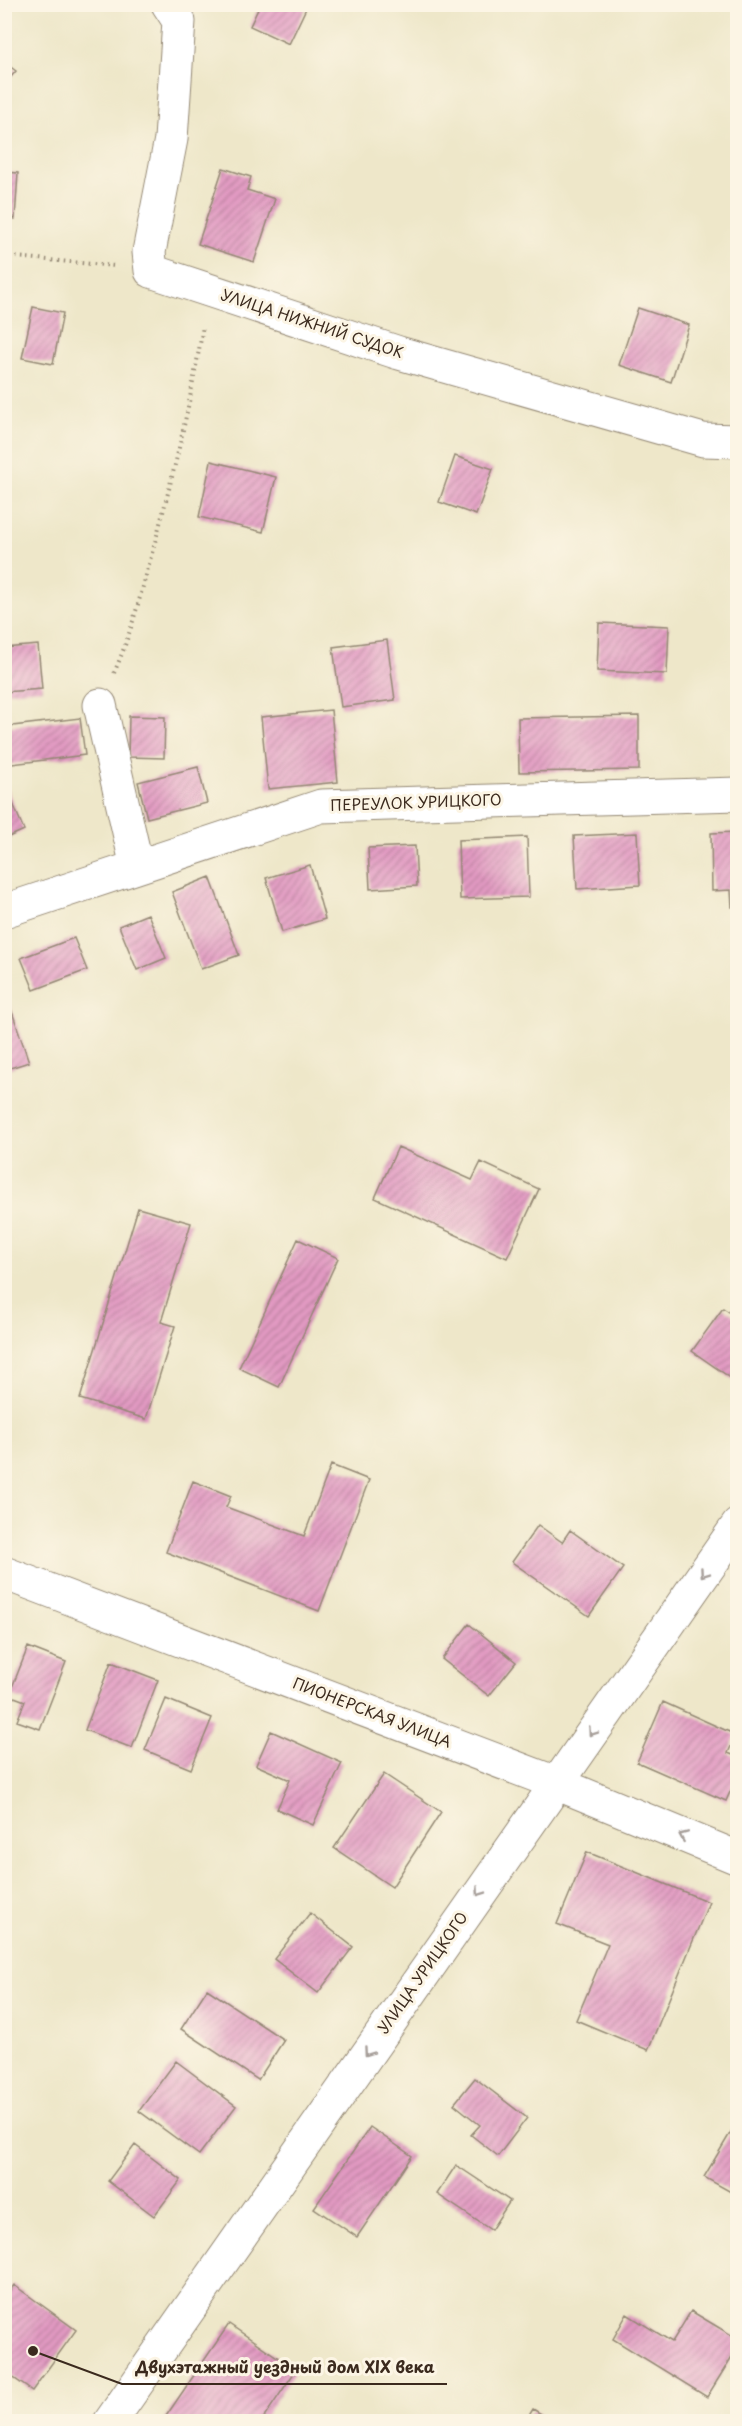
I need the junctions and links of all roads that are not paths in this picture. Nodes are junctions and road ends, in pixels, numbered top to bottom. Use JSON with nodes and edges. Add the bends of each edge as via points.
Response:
{"nodes":[{"id":1,"x":179,"y":10,"type":"edge"},
{"id":2,"x":738,"y":441,"type":"edge"},
{"id":3,"x":100,"y":705,"type":"road end"},
{"id":4,"x":738,"y":794,"type":"edge"},
{"id":5,"x":137,"y":867,"type":"junction"},
{"id":6,"x":4,"y":912,"type":"edge"},
{"id":7,"x":738,"y":1525,"type":"edge"},
{"id":8,"x":4,"y":1573,"type":"edge"},
{"id":9,"x":556,"y":1783,"type":"junction"},
{"id":10,"x":738,"y":1858,"type":"edge"},
{"id":11,"x":110,"y":2421,"type":"edge"}],
"edges":[{"from":1,"to":2,"type":"street","name":"УЛИЦА НИЖНИЙ СУДОК","via":[[171,139],[149,252],[151,271],[411,357],[703,440]]},
{"from":3,"to":5,"type":"street"},
{"from":4,"to":5,"type":"street","name":"ПЕРЕУЛОК УРИЦКОГО","via":[[321,806]]},
{"from":5,"to":6,"type":"street","name":"ПЕРЕУЛОК УРИЦКОГО"},
{"from":7,"to":9,"type":"street","name":"УЛИЦА УРИЦКОГО","one_way":true},
{"from":8,"to":9,"type":"street","name":"ПИОНЕРСКАЯ УЛИЦА"},
{"from":10,"to":9,"type":"street","name":"ПИОНЕРСКАЯ УЛИЦА","one_way":true},
{"from":9,"to":11,"type":"street","name":"УЛИЦА УРИЦКОГО","one_way":true}]}
